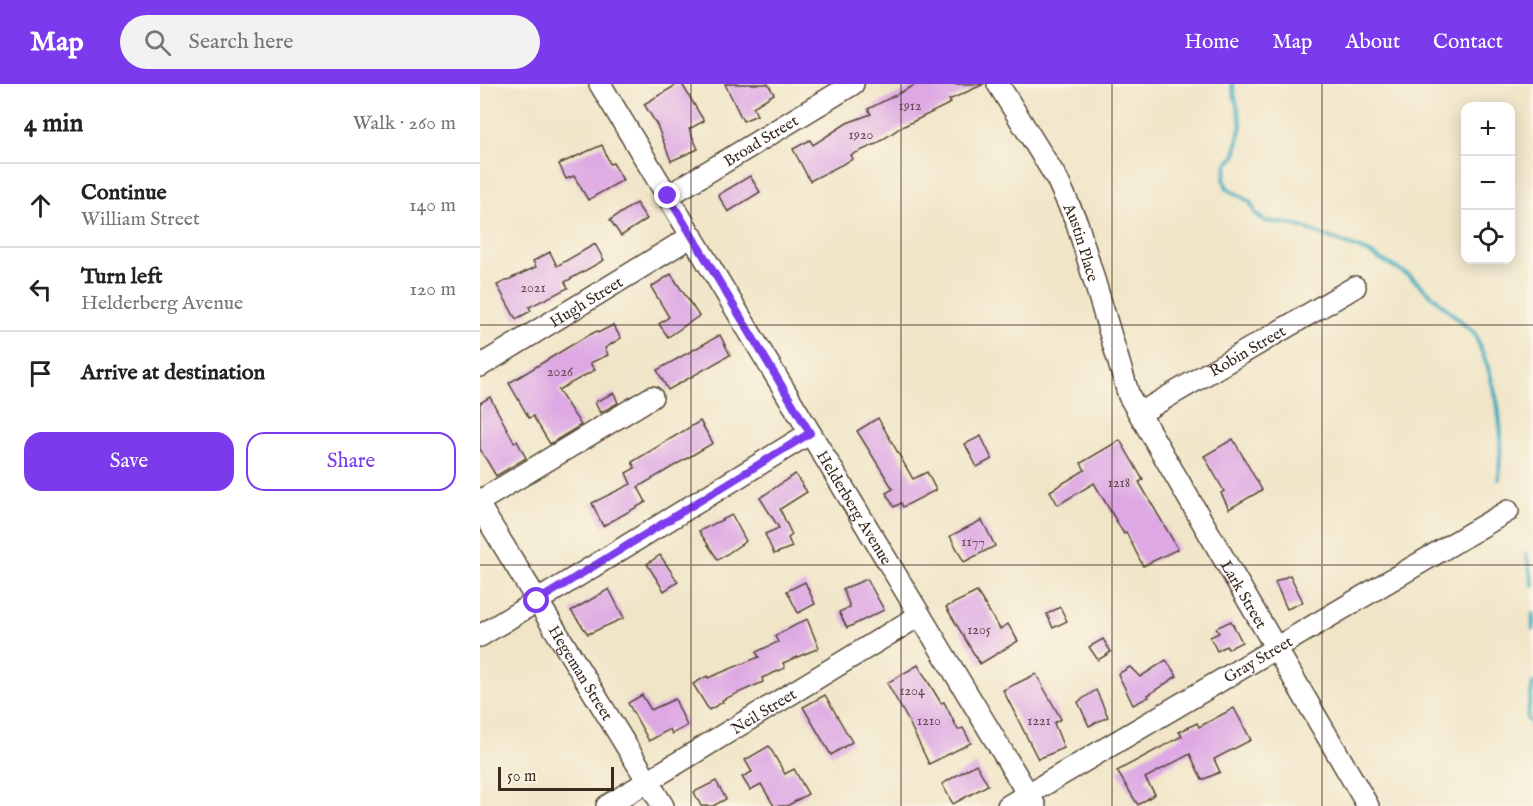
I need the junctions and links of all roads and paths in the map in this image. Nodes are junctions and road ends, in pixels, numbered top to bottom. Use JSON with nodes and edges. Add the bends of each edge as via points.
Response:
{"nodes":[{"id":1,"x":600,"y":84,"type":"edge"},
{"id":2,"x":853,"y":84,"type":"edge"},
{"id":3,"x":998,"y":84,"type":"edge"},
{"id":4,"x":668,"y":196,"type":"junction"},
{"id":5,"x":692,"y":236,"type":"junction"},
{"id":6,"x":1355,"y":287,"type":"dead end"},
{"id":7,"x":480,"y":366,"type":"edge"},
{"id":8,"x":652,"y":397,"type":"dead end"},
{"id":9,"x":1140,"y":412,"type":"junction"},
{"id":10,"x":810,"y":433,"type":"junction"},
{"id":11,"x":480,"y":501,"type":"edge"},
{"id":12,"x":480,"y":507,"type":"edge"},
{"id":13,"x":1508,"y":511,"type":"dead end"},
{"id":14,"x":537,"y":601,"type":"junction"},
{"id":15,"x":920,"y":615,"type":"junction"},
{"id":16,"x":480,"y":636,"type":"edge"},
{"id":17,"x":1276,"y":646,"type":"junction"},
{"id":18,"x":648,"y":781,"type":"junction"},
{"id":19,"x":1031,"y":800,"type":"edge"},
{"id":20,"x":608,"y":806,"type":"edge"},
{"id":21,"x":663,"y":806,"type":"edge"},
{"id":22,"x":1008,"y":806,"type":"edge"},
{"id":23,"x":1367,"y":806,"type":"edge"}],
"edges":[{"from":1,"to":4,"type":"street","name":"Helderberg Avenue"},
{"from":2,"to":4,"type":"street","name":"Broad Street"},
{"from":3,"to":9,"type":"street","name":"Austin Place","via":[[1057,179],[1077,223],[1121,372],[1129,396]]},
{"from":4,"to":5,"type":"street","name":"Helderberg Avenue"},
{"from":5,"to":7,"type":"street","name":"Hugh Street"},
{"from":5,"to":10,"type":"street","name":"Helderberg Avenue"},
{"from":6,"to":9,"type":"street","name":"Robin Street"},
{"from":8,"to":11,"type":"street"},
{"from":9,"to":17,"type":"street","name":"Lark Street"},
{"from":10,"to":14,"type":"street"},
{"from":10,"to":15,"type":"street","name":"Helderberg Avenue"},
{"from":12,"to":14,"type":"street","name":"Hegeman Street"},
{"from":13,"to":17,"type":"street","name":"Gray Street"},
{"from":14,"to":16,"type":"street"},
{"from":14,"to":18,"type":"street","name":"Hegeman Street"},
{"from":15,"to":18,"type":"street","name":"Neil Street"},
{"from":15,"to":19,"type":"street","name":"Helderberg Avenue"},
{"from":17,"to":19,"type":"street","name":"Gray Street"},
{"from":17,"to":23,"type":"street","name":"Lark Street"},
{"from":18,"to":20,"type":"street","name":"Neil Street"},
{"from":18,"to":21,"type":"street","name":"Hegeman Street"},
{"from":19,"to":22,"type":"street","name":"Gray Street"}]}
